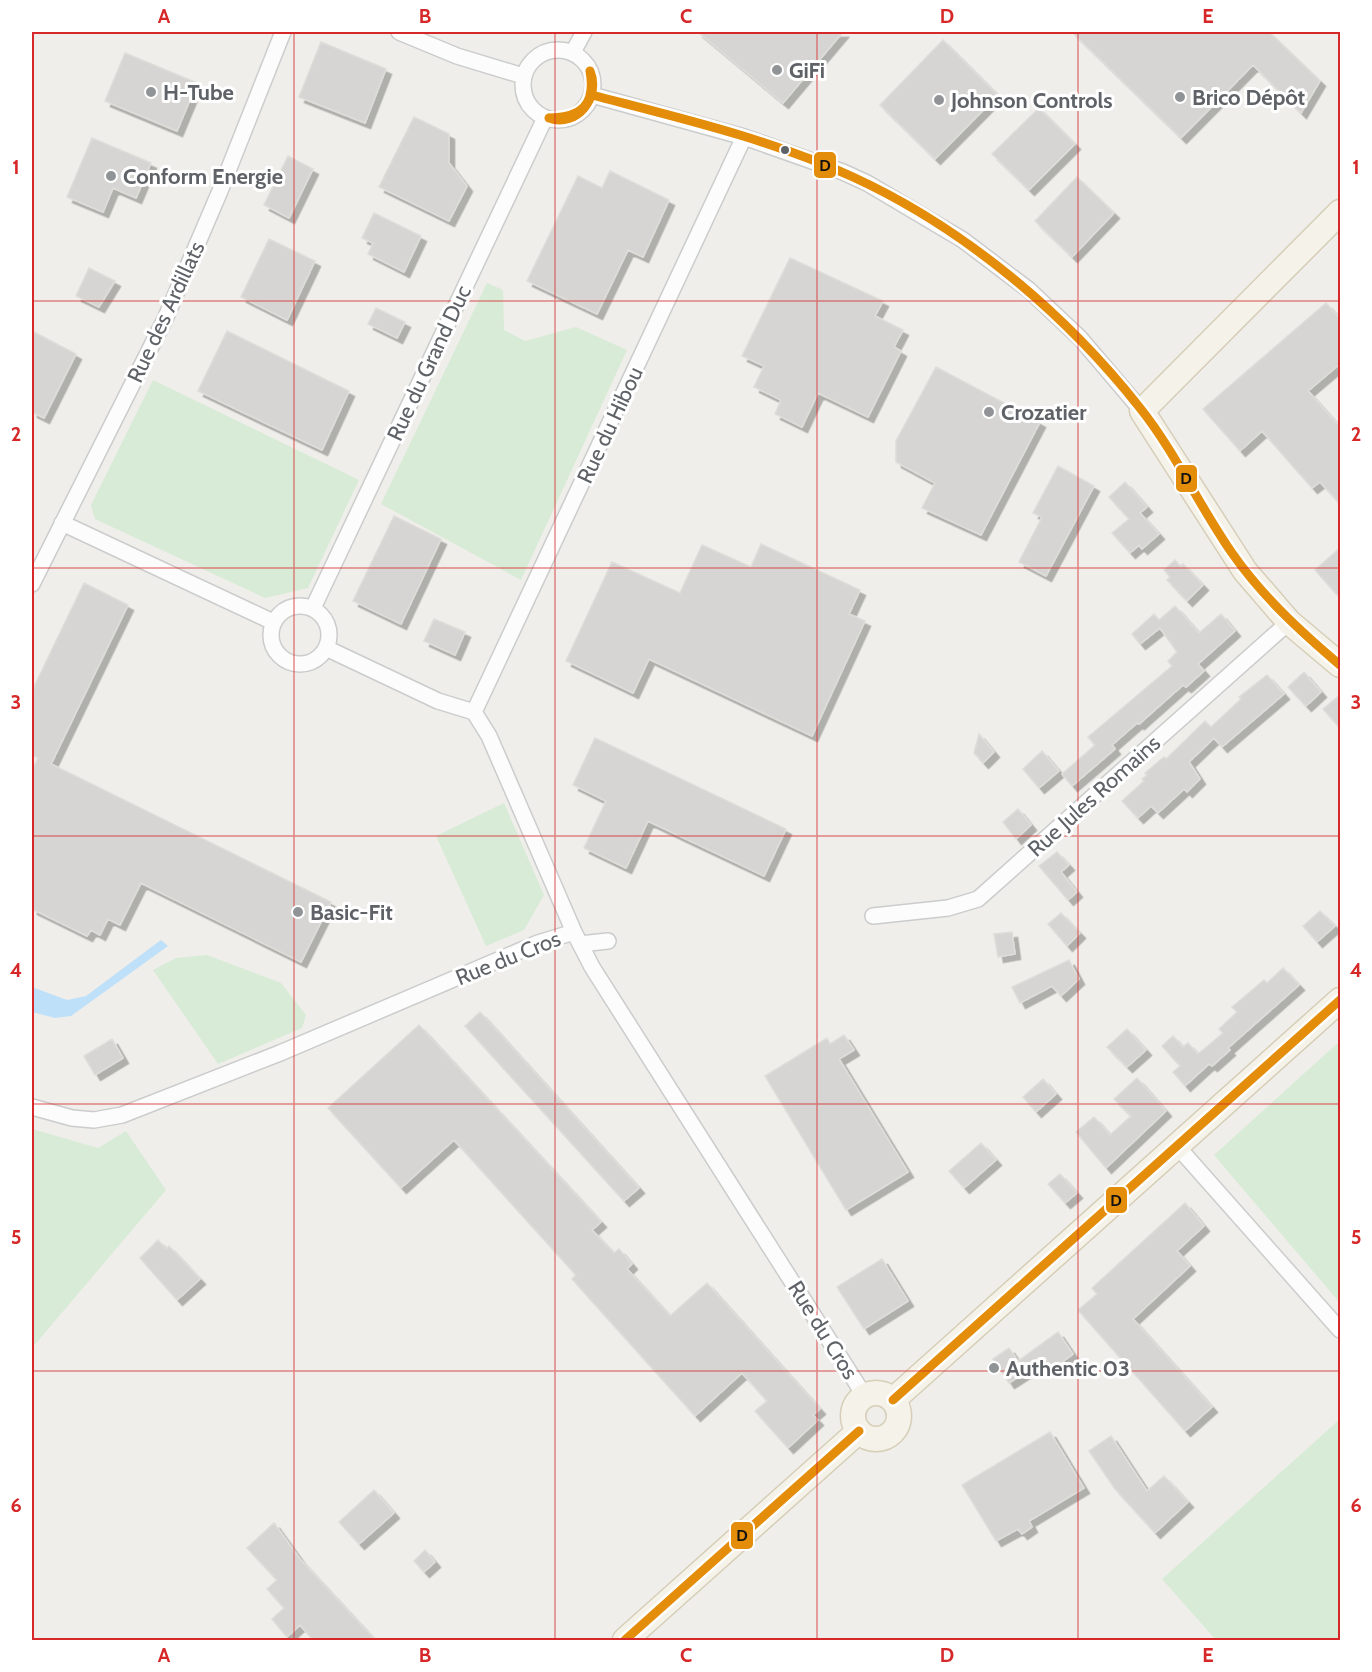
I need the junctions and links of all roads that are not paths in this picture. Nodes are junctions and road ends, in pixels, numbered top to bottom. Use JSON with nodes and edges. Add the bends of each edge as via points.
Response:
{"nodes":[{"id":1,"x":284,"y":32,"type":"edge"},
{"id":2,"x":399,"y":32,"type":"edge"},
{"id":3,"x":584,"y":32,"type":"edge"},
{"id":4,"x":573,"y":52,"type":"junction"},
{"id":5,"x":523,"y":76,"type":"junction"},
{"id":6,"x":592,"y":95,"type":"junction"},
{"id":7,"x":545,"y":118,"type":"junction"},
{"id":8,"x":744,"y":137,"type":"junction"},
{"id":9,"x":1341,"y":212,"type":"edge"},
{"id":10,"x":1142,"y":411,"type":"junction"},
{"id":11,"x":62,"y":523,"type":"junction"},
{"id":12,"x":32,"y":584,"type":"edge"},
{"id":13,"x":313,"y":608,"type":"junction"},
{"id":14,"x":273,"y":622,"type":"junction"},
{"id":15,"x":1289,"y":622,"type":"junction"},
{"id":16,"x":326,"y":648,"type":"junction"},
{"id":17,"x":1341,"y":665,"type":"edge"},
{"id":18,"x":474,"y":712,"type":"junction"},
{"id":19,"x":873,"y":916,"type":"dead end"},
{"id":20,"x":577,"y":938,"type":"junction"},
{"id":21,"x":608,"y":941,"type":"dead end"},
{"id":22,"x":1341,"y":1000,"type":"edge"},
{"id":23,"x":32,"y":1107,"type":"edge"},
{"id":24,"x":1177,"y":1146,"type":"junction"},
{"id":25,"x":1341,"y":1330,"type":"edge"},
{"id":26,"x":864,"y":1395,"type":"junction"},
{"id":27,"x":893,"y":1400,"type":"junction"},
{"id":28,"x":859,"y":1431,"type":"junction"},
{"id":29,"x":625,"y":1641,"type":"edge"}],
"edges":[{"from":1,"to":11,"type":"street","name":"Rue des Ardillats","via":[[166,317]]},
{"from":2,"to":5,"type":"street","via":[[457,56]]},
{"from":3,"to":4,"type":"street"},
{"from":4,"to":5,"type":"street","via":[[543,52],[530,61]]},
{"from":4,"to":6,"type":"street","via":[[590,69]]},
{"from":5,"to":7,"type":"street","via":[[522,91],[530,107]]},
{"from":6,"to":7,"type":"street","via":[[577,115],[559,121]]},
{"from":6,"to":8,"type":"street"},
{"from":7,"to":13,"type":"street","name":"Rue du Grand Duc"},
{"from":8,"to":10,"type":"street","via":[[859,180],[963,240],[1029,290],[1071,330]]},
{"from":8,"to":18,"type":"street","name":"Rue du Hibou"},
{"from":9,"to":10,"type":"main road"},
{"from":10,"to":15,"type":"main road","via":[[1245,571]]},
{"from":11,"to":12,"type":"street","name":"Rue des Ardillats"},
{"from":11,"to":14,"type":"street"},
{"from":13,"to":14,"type":"street","via":[[286,608]]},
{"from":13,"to":16,"type":"street","via":[[329,630]]},
{"from":14,"to":16,"type":"street","via":[[270,631],[274,649],[287,662],[314,661]]},
{"from":15,"to":17,"type":"main road"},
{"from":15,"to":19,"type":"street","name":"Rue Jules Romains","via":[[978,899],[948,908]]},
{"from":16,"to":18,"type":"street","via":[[438,701]]},
{"from":18,"to":20,"type":"street","via":[[489,736]]},
{"from":20,"to":21,"type":"street"},
{"from":20,"to":23,"type":"street","name":"Rue du Cros","via":[[538,943],[280,1053],[122,1115],[94,1120]]},
{"from":20,"to":26,"type":"street","name":"Rue du Cros"},
{"from":22,"to":24,"type":"main road"},
{"from":24,"to":25,"type":"street"},
{"from":24,"to":27,"type":"main road"},
{"from":26,"to":27,"type":"main road","via":[[879,1393]]},
{"from":26,"to":28,"type":"main road","via":[[853,1412]]},
{"from":27,"to":28,"type":"main road","via":[[899,1421],[891,1433],[871,1438]]},
{"from":28,"to":29,"type":"main road"}]}
